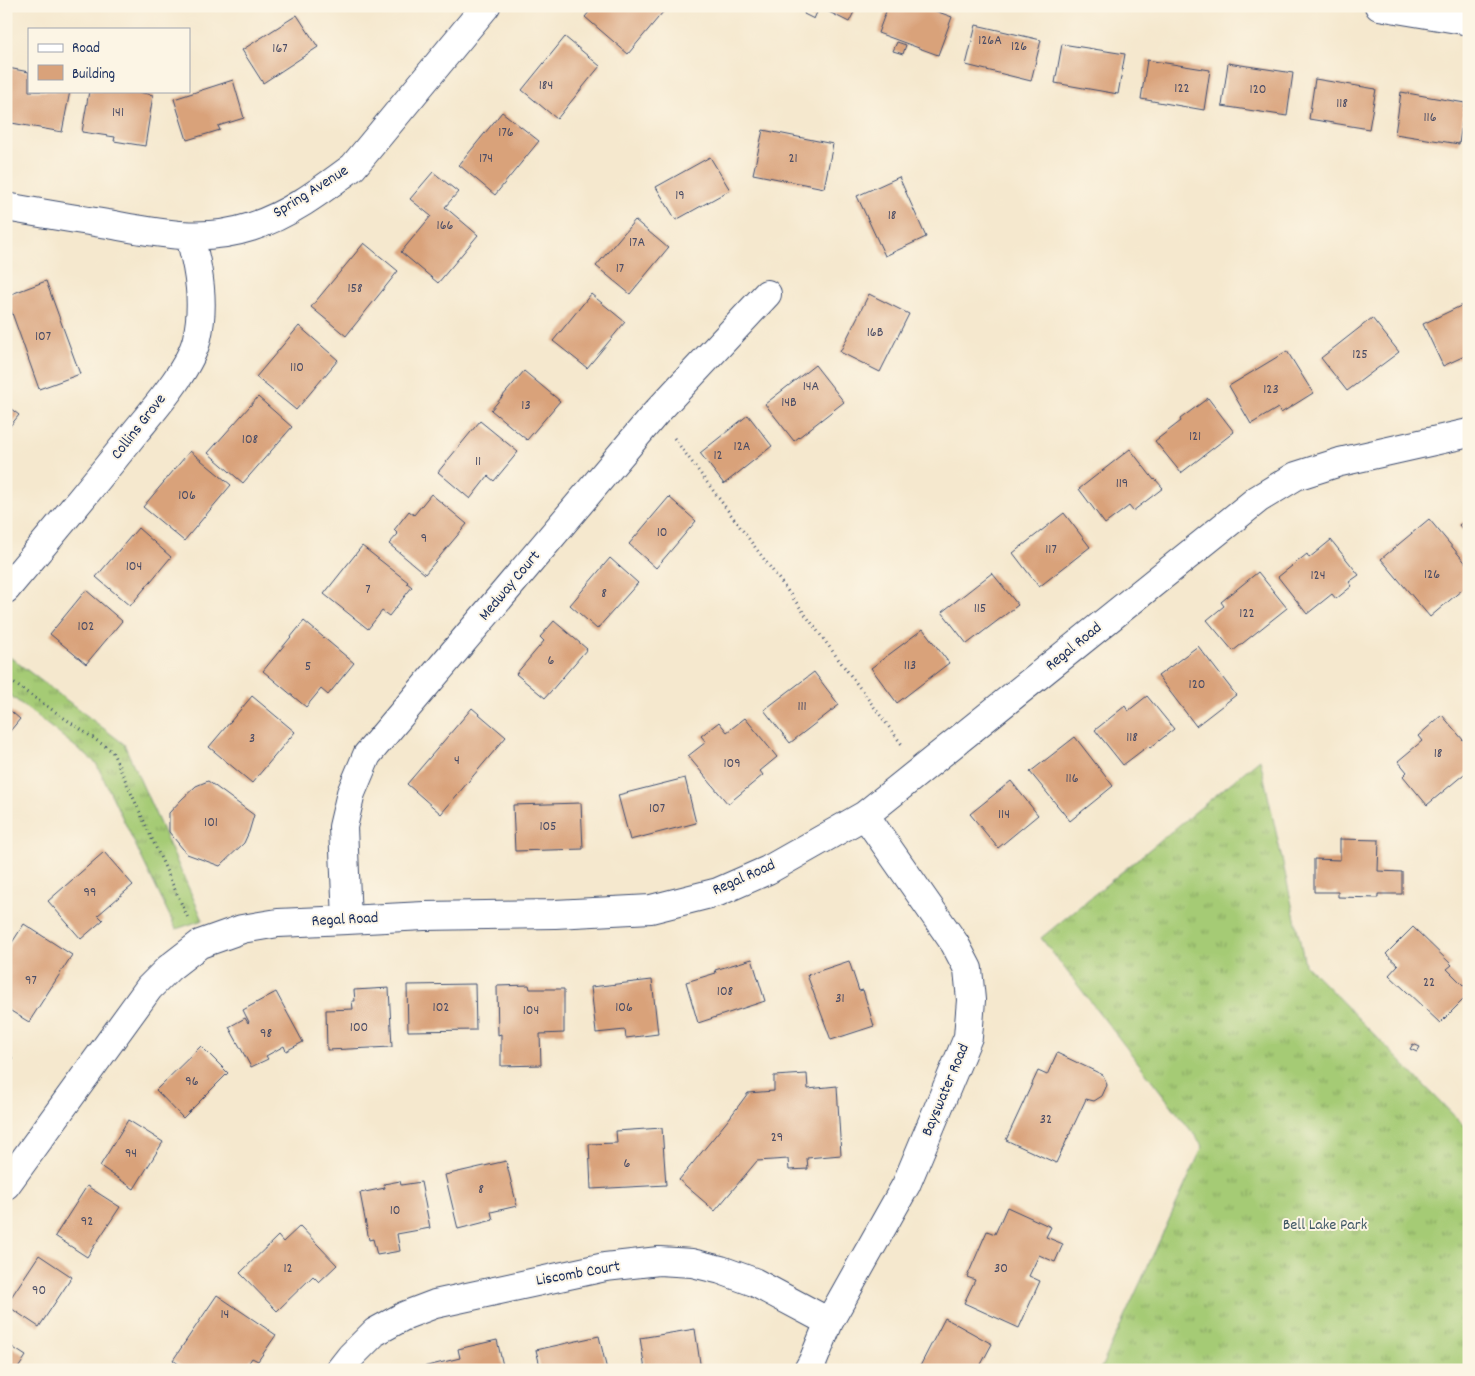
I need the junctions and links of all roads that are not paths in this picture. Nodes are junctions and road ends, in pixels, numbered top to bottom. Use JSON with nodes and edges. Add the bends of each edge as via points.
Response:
{"nodes":[{"id":1,"x":486,"y":6,"type":"edge"},
{"id":2,"x":1379,"y":6,"type":"edge"},
{"id":3,"x":1469,"y":21,"type":"edge"},
{"id":4,"x":6,"y":207,"type":"edge"},
{"id":5,"x":190,"y":237,"type":"junction"},
{"id":6,"x":768,"y":294,"type":"dead end"},
{"id":7,"x":1469,"y":433,"type":"edge"},
{"id":8,"x":6,"y":590,"type":"edge"},
{"id":9,"x":865,"y":815,"type":"junction"},
{"id":10,"x":346,"y":920,"type":"junction"},
{"id":11,"x":6,"y":1185,"type":"edge"},
{"id":12,"x":829,"y":1322,"type":"junction"},
{"id":13,"x":340,"y":1370,"type":"edge"},
{"id":14,"x":808,"y":1370,"type":"edge"}],
"edges":[{"from":1,"to":5,"type":"street","name":"Spring Avenue","via":[[353,167],[292,208],[252,226]]},
{"from":2,"to":3,"type":"street"},
{"from":4,"to":5,"type":"street","name":"Spring Avenue"},
{"from":5,"to":8,"type":"street","name":"Collins Grove","via":[[198,268],[201,311],[197,340],[185,365],[168,392]]},
{"from":6,"to":10,"type":"street","name":"Medway Court","via":[[655,414],[367,755],[343,826]]},
{"from":7,"to":9,"type":"street","name":"Regal Road","via":[[1340,462],[1296,476],[1258,499]]},
{"from":9,"to":10,"type":"street","name":"Regal Road","via":[[768,870],[718,892],[650,909]]},
{"from":9,"to":12,"type":"street","name":"Bayswater Road","via":[[955,944],[968,969],[971,1000],[968,1036],[906,1185]]},
{"from":10,"to":11,"type":"street","name":"Regal Road","via":[[278,923],[242,929],[200,944],[169,968],[149,988]]},
{"from":12,"to":13,"type":"street","name":"Liscomb Court","via":[[754,1282],[721,1270],[692,1263],[659,1261],[605,1267],[435,1304],[375,1332]]},
{"from":12,"to":14,"type":"street","name":"Bayswater Road"}]}
